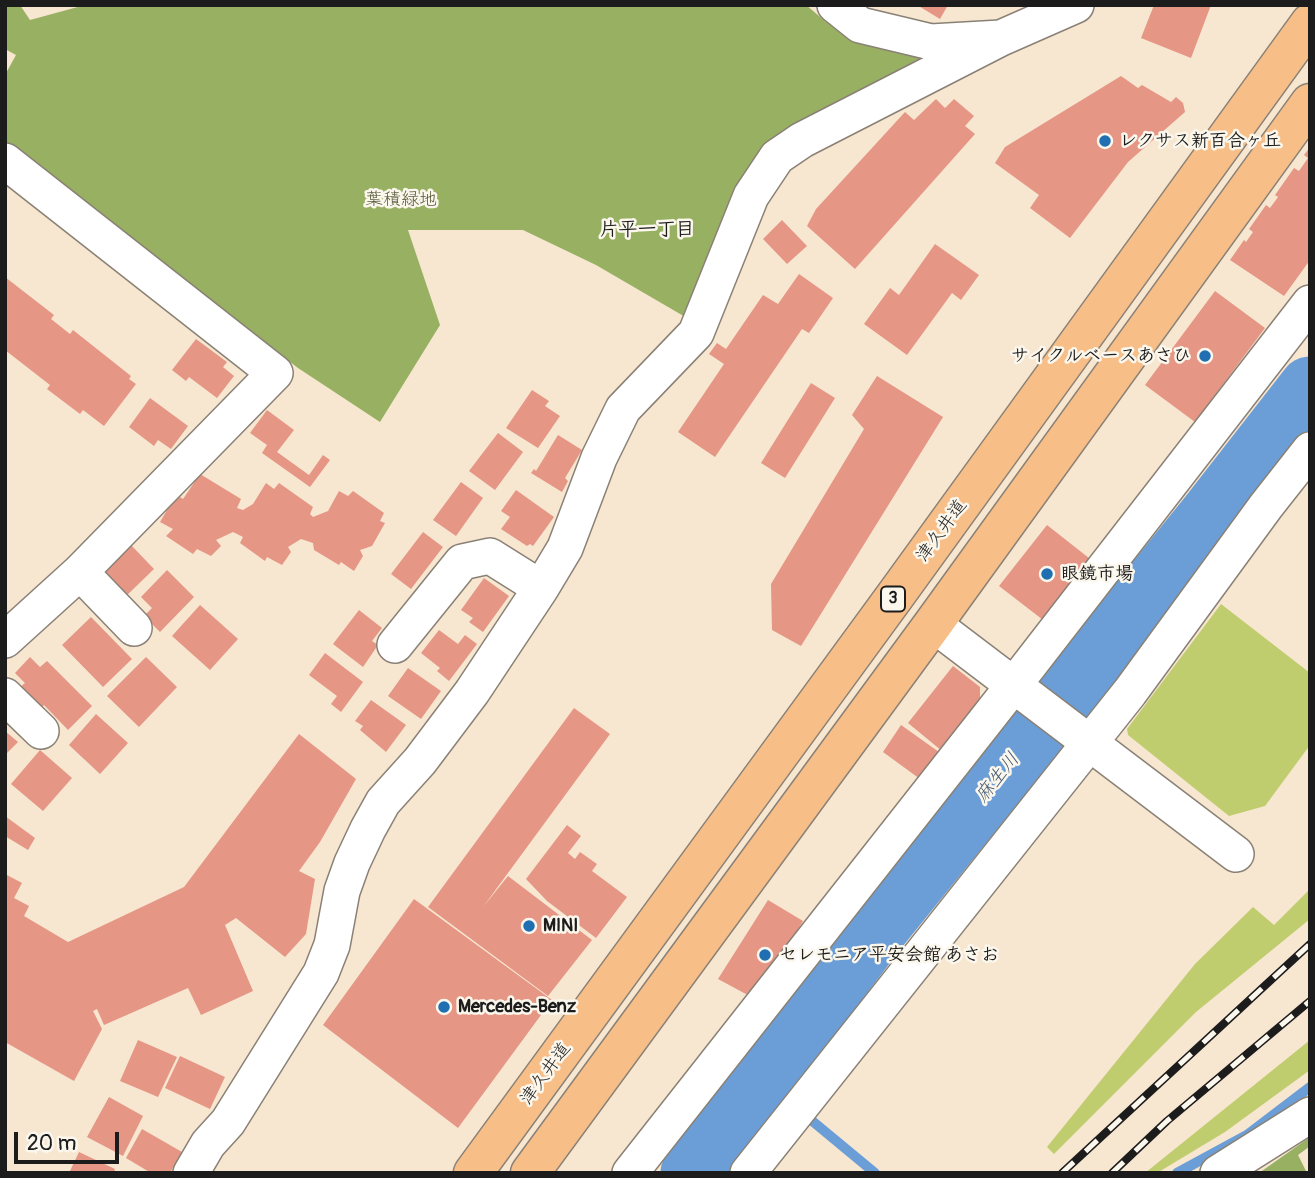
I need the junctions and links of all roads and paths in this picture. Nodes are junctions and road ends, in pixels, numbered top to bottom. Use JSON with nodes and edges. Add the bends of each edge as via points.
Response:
{"nodes":[{"id":1,"x":835,"y":5,"type":"edge"},
{"id":2,"x":1076,"y":5,"type":"edge"},
{"id":3,"x":1310,"y":23,"type":"edge"},
{"id":4,"x":1001,"y":38,"type":"junction"},
{"id":5,"x":1310,"y":103,"type":"edge"},
{"id":6,"x":5,"y":161,"type":"edge"},
{"id":7,"x":1310,"y":303,"type":"edge"},
{"id":8,"x":1310,"y":450,"type":"edge"},
{"id":9,"x":80,"y":572,"type":"junction"},
{"id":10,"x":541,"y":588,"type":"junction"},
{"id":11,"x":933,"y":624,"type":"junction"},
{"id":12,"x":134,"y":628,"type":"dead end"},
{"id":13,"x":5,"y":640,"type":"edge"},
{"id":14,"x":395,"y":645,"type":"dead end"},
{"id":15,"x":1020,"y":691,"type":"junction"},
{"id":16,"x":5,"y":695,"type":"edge"},
{"id":17,"x":41,"y":730,"type":"dead end"},
{"id":18,"x":1082,"y":738,"type":"junction"},
{"id":19,"x":1236,"y":854,"type":"dead end"},
{"id":20,"x":1310,"y":1115,"type":"edge"},
{"id":21,"x":191,"y":1173,"type":"edge"},
{"id":22,"x":473,"y":1173,"type":"edge"},
{"id":23,"x":530,"y":1173,"type":"edge"},
{"id":24,"x":630,"y":1173,"type":"edge"},
{"id":25,"x":748,"y":1173,"type":"edge"},
{"id":26,"x":1218,"y":1173,"type":"edge"}],
"edges":[{"from":1,"to":4,"type":"street","via":[[860,25],[931,43]]},
{"from":2,"to":4,"type":"street"},
{"from":3,"to":22,"type":"main road","name":"津久井道","number":"3"},
{"from":4,"to":10,"type":"street","via":[[802,139],[777,158],[751,197],[696,333],[623,409],[611,429],[565,548]]},
{"from":5,"to":11,"type":"main road"},
{"from":6,"to":9,"type":"street","via":[[275,373]]},
{"from":7,"to":15,"type":"street"},
{"from":8,"to":18,"type":"street","via":[[1130,692]]},
{"from":9,"to":12,"type":"street"},
{"from":9,"to":13,"type":"street"},
{"from":10,"to":14,"type":"street","via":[[490,556],[461,562]]},
{"from":10,"to":21,"type":"street","via":[[472,692],[383,802],[352,863],[321,972]]},
{"from":11,"to":15,"type":"street"},
{"from":11,"to":23,"type":"main road"},
{"from":15,"to":18,"type":"street"},
{"from":15,"to":24,"type":"street"},
{"from":16,"to":17,"type":"street"},
{"from":18,"to":19,"type":"street"},
{"from":18,"to":25,"type":"street"},
{"from":20,"to":26,"type":"street"}]}
